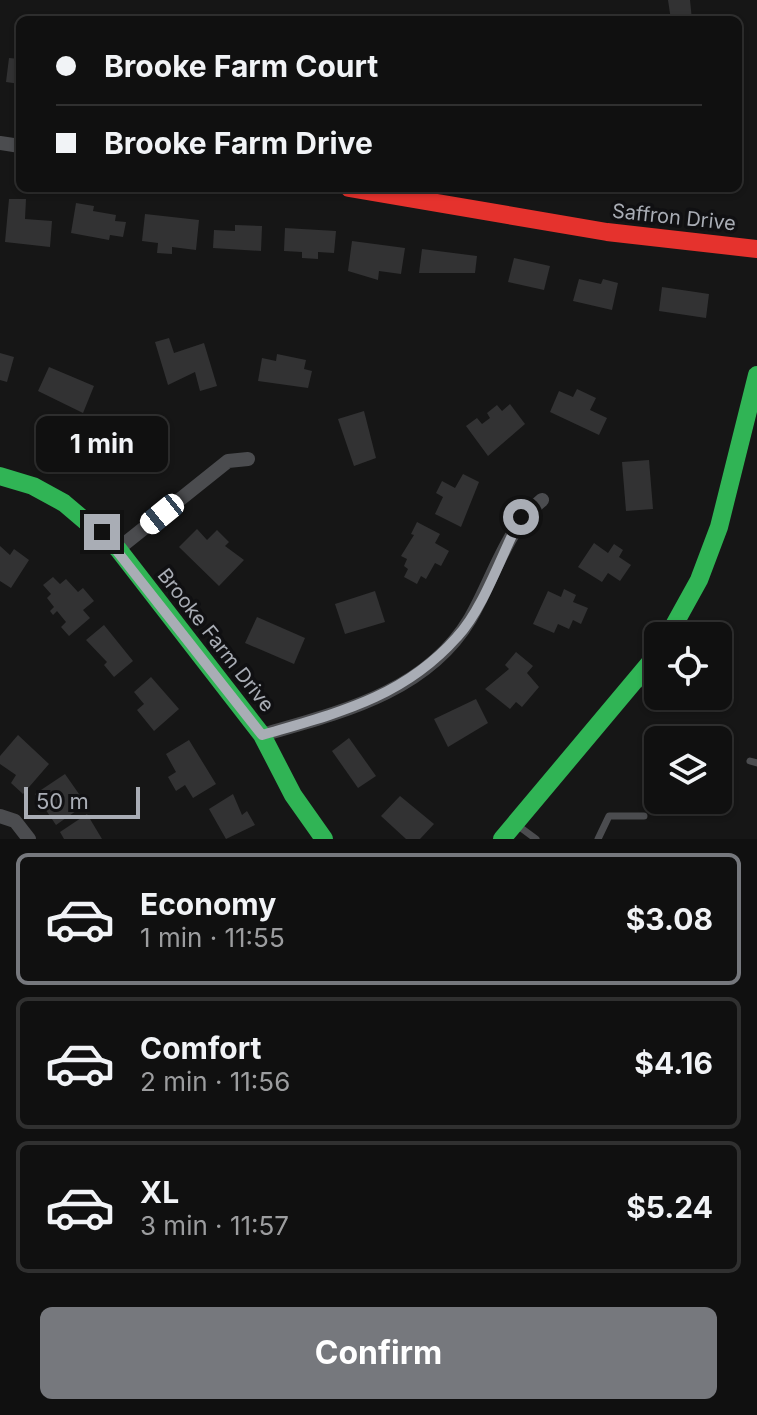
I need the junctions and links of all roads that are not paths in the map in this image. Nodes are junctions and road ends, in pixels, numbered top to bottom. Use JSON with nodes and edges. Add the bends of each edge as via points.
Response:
{"nodes":[{"id":1,"x":372,"y":192,"type":"edge"},
{"id":2,"x":757,"y":249,"type":"edge"},
{"id":3,"x":757,"y":375,"type":"edge"},
{"id":4,"x":248,"y":459,"type":"dead end"},
{"id":5,"x":0,"y":476,"type":"edge"},
{"id":6,"x":542,"y":500,"type":"dead end"},
{"id":7,"x":118,"y":549,"type":"junction"},
{"id":8,"x":676,"y":622,"type":"edge"},
{"id":9,"x":644,"y":673,"type":"edge"},
{"id":10,"x":638,"y":681,"type":"junction"},
{"id":11,"x":644,"y":685,"type":"edge"},
{"id":12,"x":262,"y":735,"type":"junction"},
{"id":13,"x":0,"y":816,"type":"edge"},
{"id":14,"x":644,"y":816,"type":"dead end"},
{"id":15,"x":515,"y":824,"type":"junction"},
{"id":16,"x":29,"y":839,"type":"edge"},
{"id":17,"x":324,"y":839,"type":"edge"},
{"id":18,"x":502,"y":839,"type":"edge"},
{"id":19,"x":536,"y":839,"type":"edge"},
{"id":20,"x":598,"y":839,"type":"edge"}],
"edges":[{"from":1,"to":2,"type":"street","name":"Saffron Drive","via":[[607,232]]},
{"from":3,"to":8,"type":"street","via":[[719,527]]},
{"from":4,"to":7,"type":"street","via":[[228,461]]},
{"from":5,"to":7,"type":"street","name":"Brooke Farm Drive","via":[[42,488]]},
{"from":6,"to":12,"type":"street","via":[[521,517],[457,637],[412,679],[364,705]]},
{"from":7,"to":12,"type":"street","name":"Brooke Farm Drive"},
{"from":9,"to":10,"type":"street"},
{"from":10,"to":11,"type":"lane"},
{"from":10,"to":15,"type":"street"},
{"from":12,"to":17,"type":"street","name":"Brooke Farm Drive","via":[[293,795]]},
{"from":13,"to":16,"type":"street","via":[[15,821]]},
{"from":14,"to":20,"type":"lane","via":[[609,816]]},
{"from":15,"to":18,"type":"street"},
{"from":15,"to":19,"type":"lane"}]}
